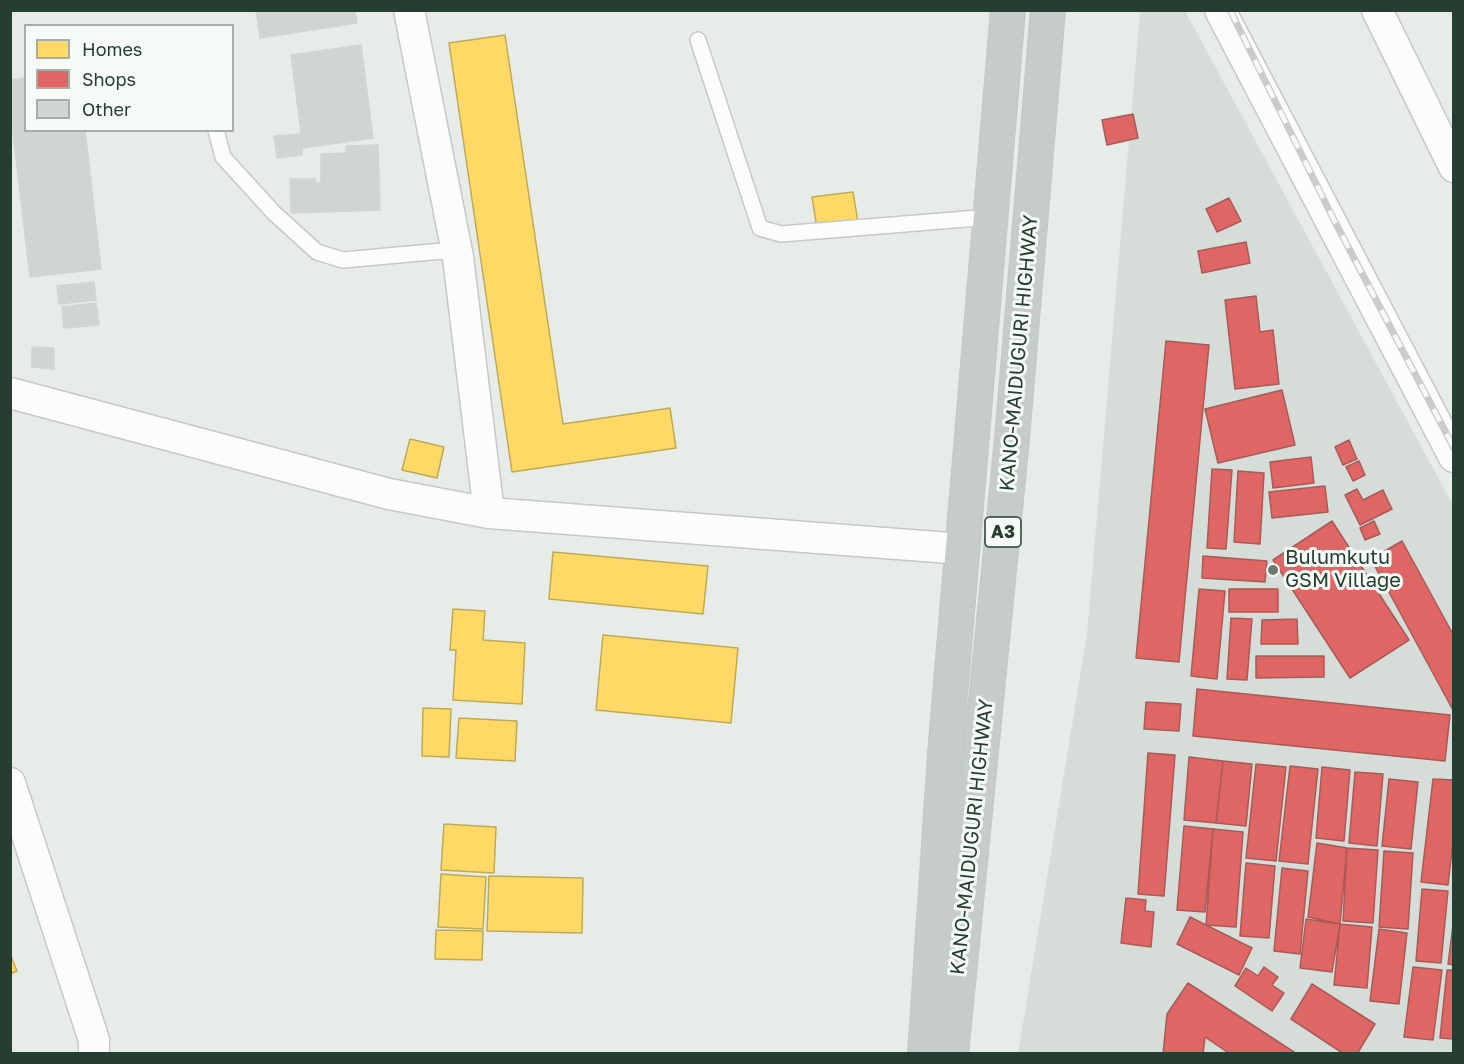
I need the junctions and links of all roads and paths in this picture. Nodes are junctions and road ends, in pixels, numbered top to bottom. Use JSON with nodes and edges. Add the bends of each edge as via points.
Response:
{"nodes":[{"id":1,"x":409,"y":10,"type":"edge"},
{"id":2,"x":1008,"y":10,"type":"edge"},
{"id":3,"x":1048,"y":10,"type":"edge"},
{"id":4,"x":1220,"y":10,"type":"edge"},
{"id":5,"x":1377,"y":10,"type":"edge"},
{"id":6,"x":698,"y":40,"type":"dead end"},
{"id":7,"x":217,"y":132,"type":"edge"},
{"id":8,"x":1454,"y":166,"type":"edge"},
{"id":9,"x":991,"y":217,"type":"junction"},
{"id":10,"x":458,"y":257,"type":"junction"},
{"id":11,"x":10,"y":393,"type":"edge"},
{"id":12,"x":1454,"y":457,"type":"edge"},
{"id":13,"x":489,"y":513,"type":"junction"},
{"id":14,"x":963,"y":549,"type":"junction"},
{"id":15,"x":10,"y":783,"type":"edge"},
{"id":16,"x":94,"y":1053,"type":"edge"},
{"id":17,"x":925,"y":1053,"type":"edge"},
{"id":18,"x":951,"y":1053,"type":"edge"}],
"edges":[{"from":1,"to":10,"type":"street"},
{"from":2,"to":9,"type":"highway","name":"KANO-MAIDUGURI HIGHWAY","number":"A3"},
{"from":3,"to":18,"type":"highway","name":"KANO-MAIDUGURI HIGHWAY","number":"A3","via":[[1012,439]]},
{"from":4,"to":12,"type":"street"},
{"from":5,"to":8,"type":"street"},
{"from":6,"to":9,"type":"lane","via":[[759,228],[781,234]]},
{"from":7,"to":10,"type":"lane","via":[[223,157],[288,228],[317,252],[343,260],[442,251]]},
{"from":9,"to":14,"type":"highway","name":"KANO-MAIDUGURI HIGHWAY","number":"A3"},
{"from":10,"to":13,"type":"street"},
{"from":11,"to":13,"type":"street","via":[[389,494]]},
{"from":13,"to":14,"type":"street"},
{"from":14,"to":17,"type":"highway","name":"KANO-MAIDUGURI HIGHWAY","number":"A3"},
{"from":15,"to":16,"type":"street","via":[[94,1040]]}]}
